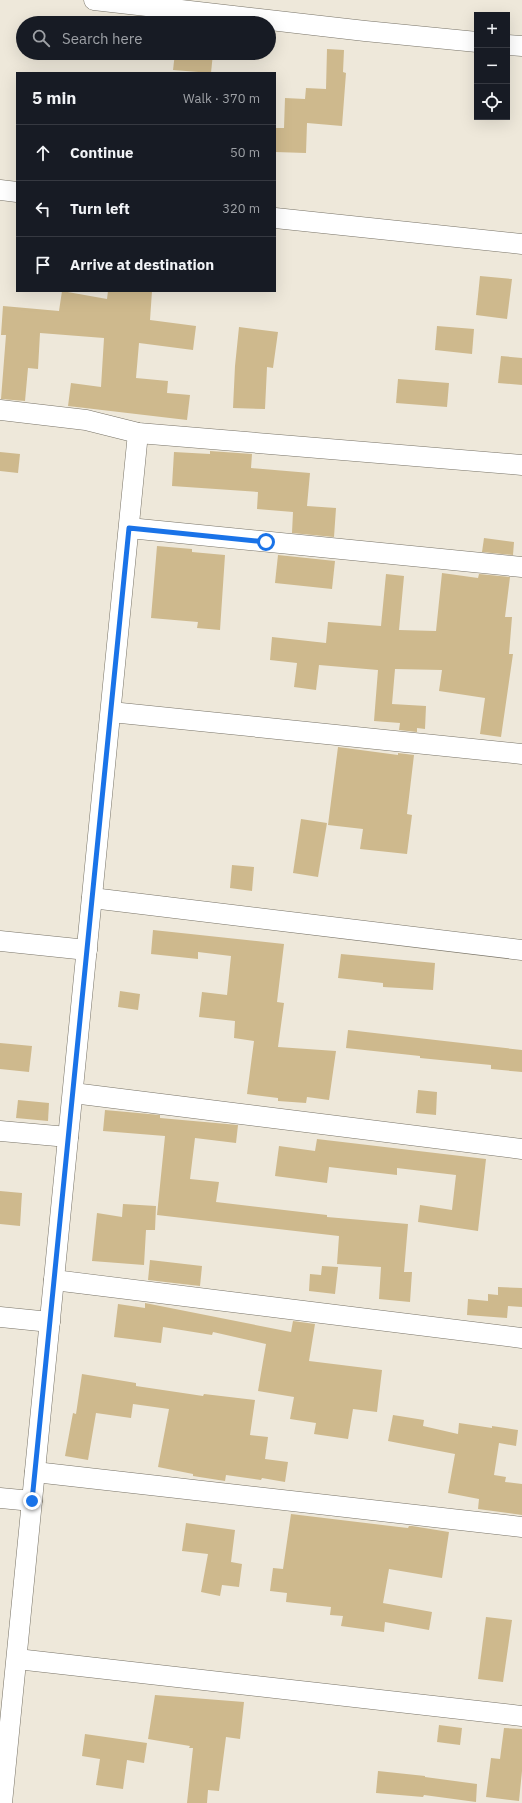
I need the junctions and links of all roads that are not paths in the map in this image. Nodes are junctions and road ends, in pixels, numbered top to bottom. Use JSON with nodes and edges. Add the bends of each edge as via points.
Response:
{"nodes":[{"id":1,"x":94,"y":0,"type":"edge"},
{"id":2,"x":234,"y":16,"type":"edge"},
{"id":3,"x":276,"y":21,"type":"edge"},
{"id":4,"x":474,"y":42,"type":"edge"},
{"id":5,"x":510,"y":45,"type":"edge"},
{"id":6,"x":522,"y":46,"type":"edge"},
{"id":7,"x":0,"y":190,"type":"edge"},
{"id":8,"x":16,"y":192,"type":"edge"},
{"id":9,"x":276,"y":218,"type":"edge"},
{"id":10,"x":522,"y":244,"type":"edge"},
{"id":11,"x":0,"y":410,"type":"edge"},
{"id":12,"x":138,"y":432,"type":"junction"},
{"id":13,"x":522,"y":465,"type":"edge"},
{"id":14,"x":129,"y":528,"type":"junction"},
{"id":15,"x":522,"y":567,"type":"edge"},
{"id":16,"x":111,"y":712,"type":"junction"},
{"id":17,"x":522,"y":754,"type":"edge"},
{"id":18,"x":92,"y":898,"type":"junction"},
{"id":19,"x":0,"y":941,"type":"edge"},
{"id":20,"x":87,"y":950,"type":"junction"},
{"id":21,"x":522,"y":950,"type":"edge"},
{"id":22,"x":73,"y":1093,"type":"junction"},
{"id":23,"x":0,"y":1130,"type":"edge"},
{"id":24,"x":68,"y":1137,"type":"junction"},
{"id":25,"x":522,"y":1149,"type":"edge"},
{"id":26,"x":54,"y":1280,"type":"junction"},
{"id":27,"x":0,"y":1317,"type":"edge"},
{"id":28,"x":50,"y":1322,"type":"junction"},
{"id":29,"x":522,"y":1338,"type":"edge"},
{"id":30,"x":35,"y":1472,"type":"junction"},
{"id":31,"x":0,"y":1498,"type":"edge"},
{"id":32,"x":32,"y":1501,"type":"junction"},
{"id":33,"x":522,"y":1527,"type":"edge"},
{"id":34,"x":17,"y":1659,"type":"junction"},
{"id":35,"x":7,"y":1684,"type":"edge"},
{"id":36,"x":522,"y":1716,"type":"edge"},
{"id":37,"x":2,"y":1803,"type":"edge"}],
"edges":[{"from":1,"to":2,"type":"street"},
{"from":3,"to":4,"type":"street"},
{"from":5,"to":6,"type":"street"},
{"from":7,"to":8,"type":"street"},
{"from":9,"to":10,"type":"street"},
{"from":11,"to":12,"type":"street","via":[[86,420]]},
{"from":12,"to":13,"type":"street"},
{"from":12,"to":14,"type":"street"},
{"from":14,"to":15,"type":"street"},
{"from":14,"to":16,"type":"street"},
{"from":16,"to":17,"type":"street"},
{"from":16,"to":18,"type":"street"},
{"from":18,"to":20,"type":"street"},
{"from":18,"to":21,"type":"street"},
{"from":19,"to":20,"type":"street"},
{"from":20,"to":22,"type":"street"},
{"from":22,"to":24,"type":"street"},
{"from":22,"to":25,"type":"street"},
{"from":23,"to":24,"type":"street"},
{"from":24,"to":26,"type":"street"},
{"from":26,"to":28,"type":"street"},
{"from":26,"to":29,"type":"street"},
{"from":27,"to":28,"type":"street"},
{"from":28,"to":30,"type":"street"},
{"from":30,"to":32,"type":"street"},
{"from":30,"to":33,"type":"street"},
{"from":31,"to":32,"type":"street"},
{"from":32,"to":34,"type":"street"},
{"from":34,"to":35,"type":"street"},
{"from":34,"to":36,"type":"street"},
{"from":35,"to":37,"type":"street"}]}
